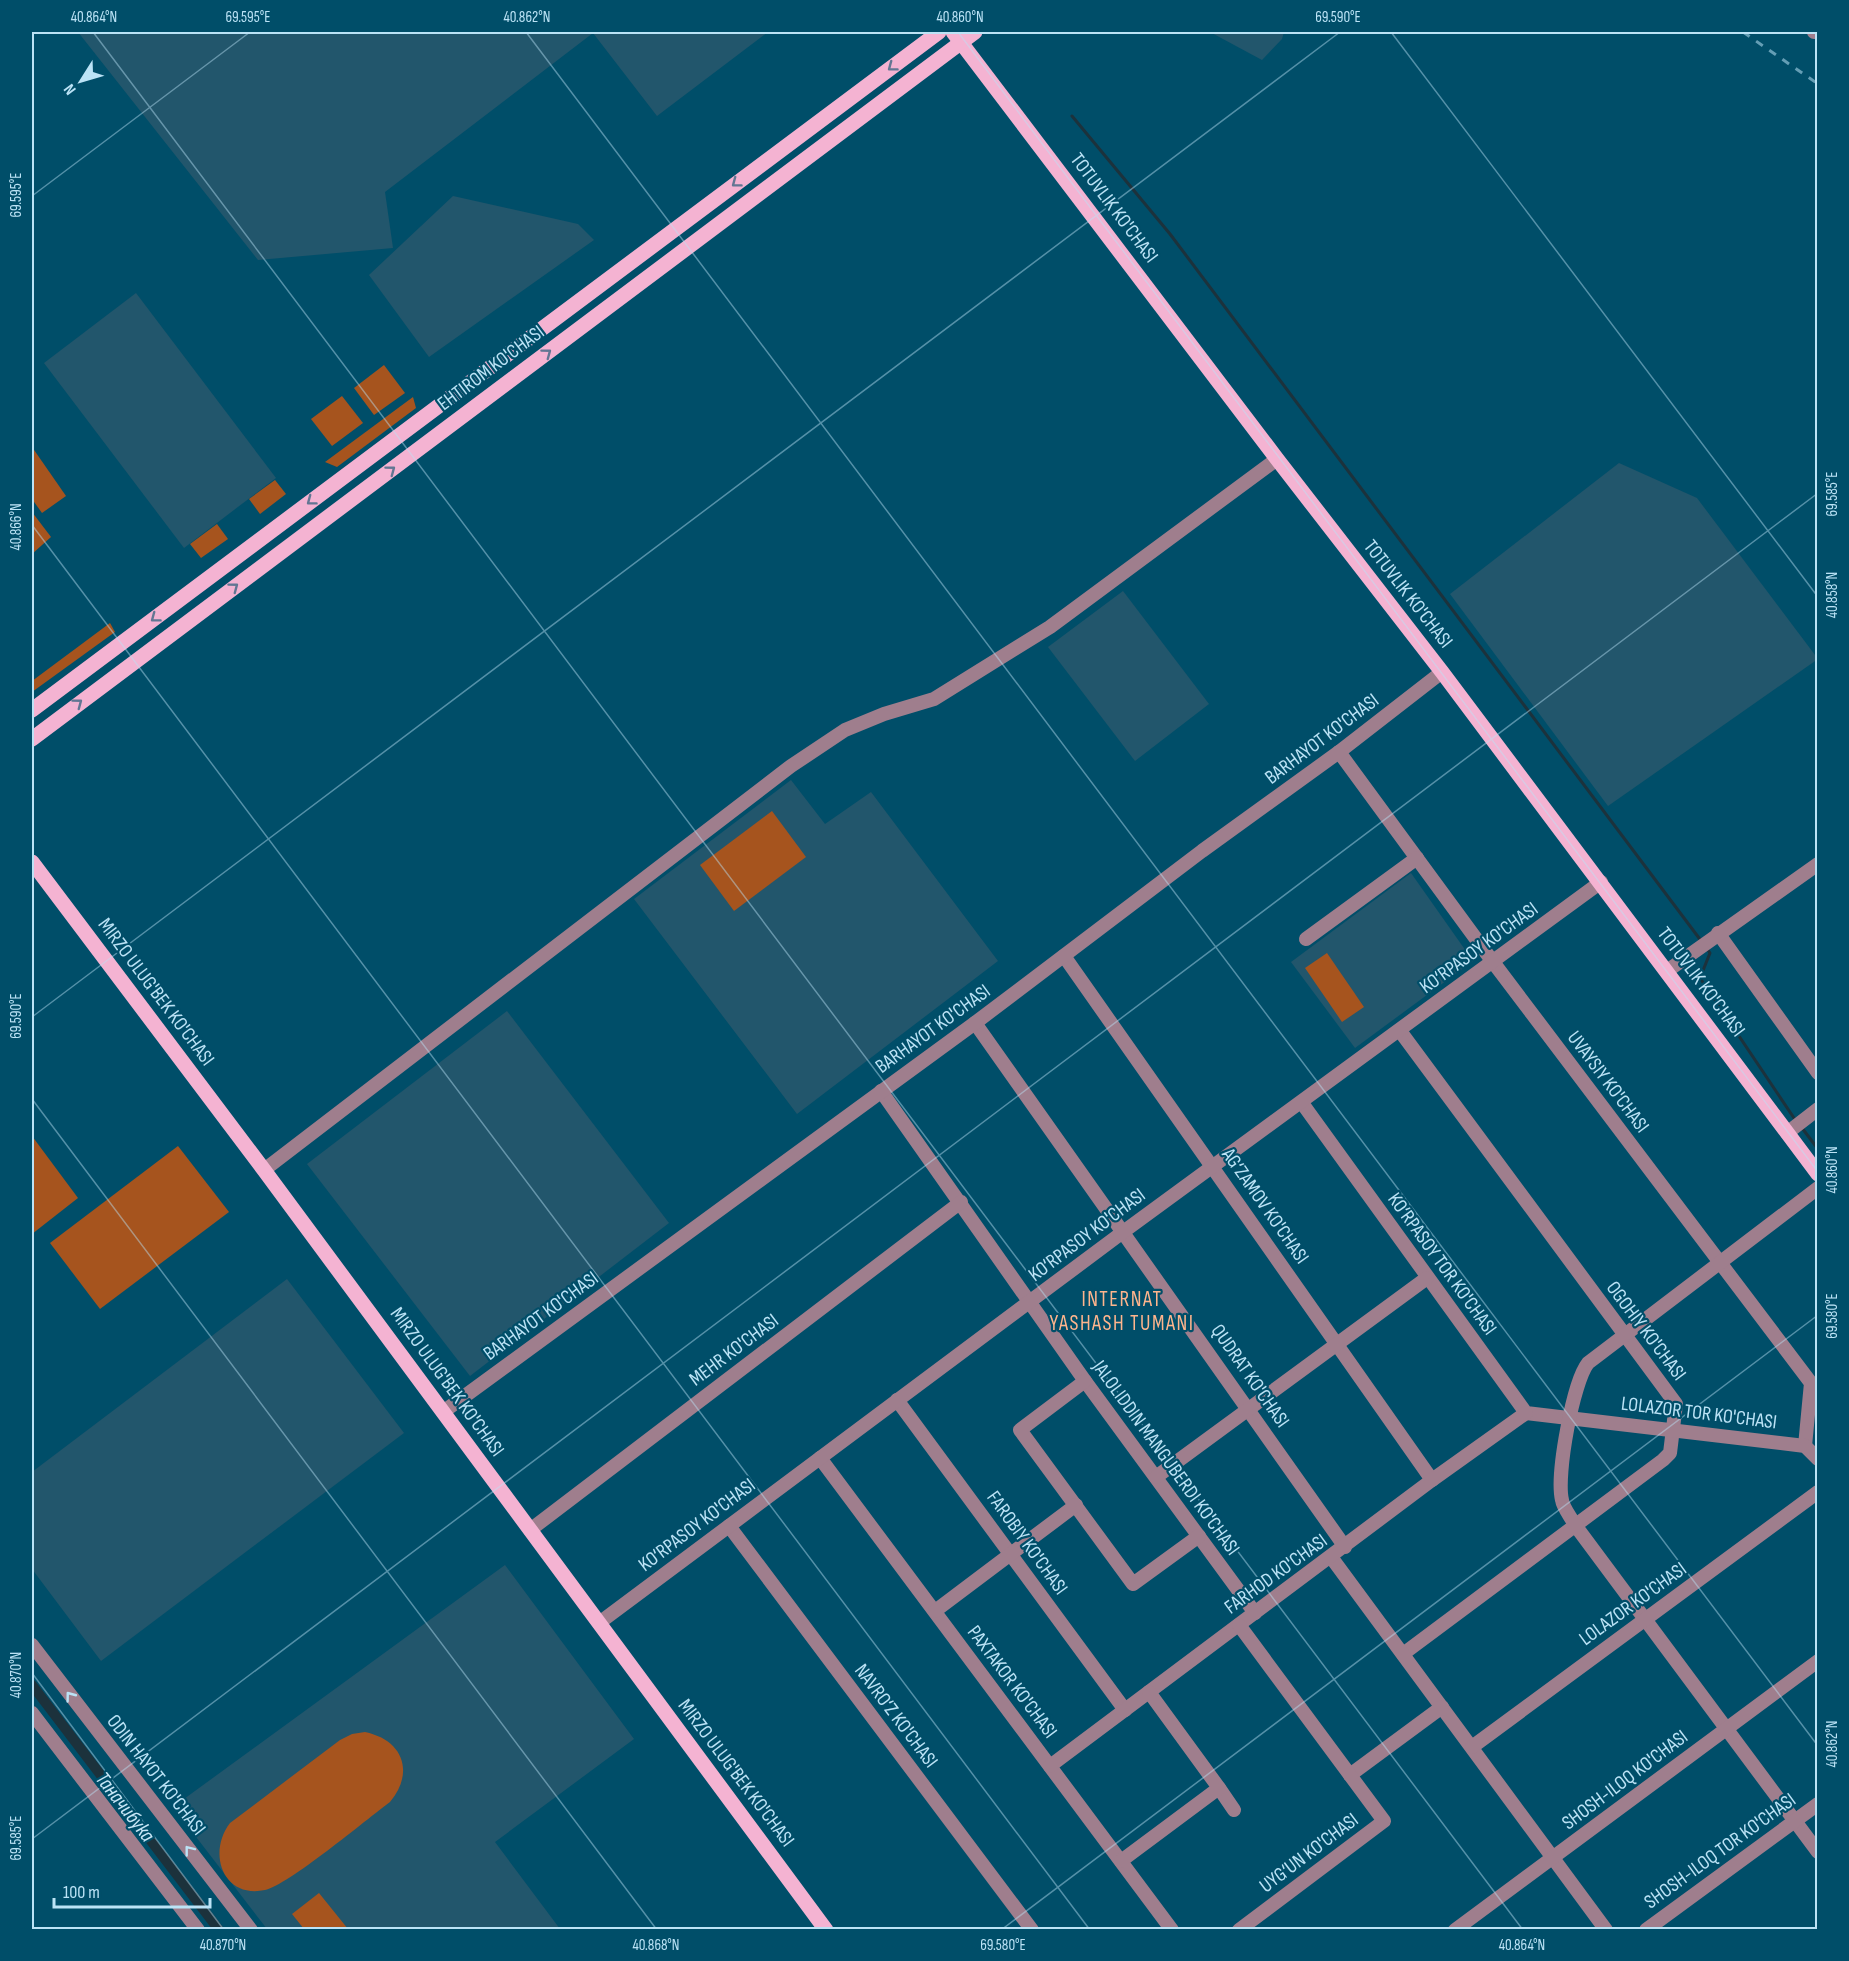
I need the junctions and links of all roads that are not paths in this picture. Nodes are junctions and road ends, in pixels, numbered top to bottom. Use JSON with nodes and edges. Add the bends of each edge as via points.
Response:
{"nodes":[{"id":1,"x":939,"y":32,"type":"edge"},
{"id":2,"x":975,"y":32,"type":"edge"},
{"id":3,"x":957,"y":37,"type":"edge"},
{"id":4,"x":1277,"y":459,"type":"junction"},
{"id":5,"x":1442,"y":672,"type":"junction"},
{"id":6,"x":32,"y":710,"type":"edge"},
{"id":7,"x":32,"y":739,"type":"edge"},
{"id":8,"x":1340,"y":752,"type":"junction"},
{"id":9,"x":1417,"y":858,"type":"junction"},
{"id":10,"x":32,"y":862,"type":"edge"},
{"id":11,"x":1818,"y":864,"type":"edge"},
{"id":12,"x":1601,"y":882,"type":"junction"},
{"id":13,"x":1716,"y":935,"type":"junction"},
{"id":14,"x":1306,"y":939,"type":"dead end"},
{"id":15,"x":1064,"y":956,"type":"junction"},
{"id":16,"x":1493,"y":962,"type":"junction"},
{"id":17,"x":1666,"y":971,"type":"junction"},
{"id":18,"x":975,"y":1023,"type":"junction"},
{"id":19,"x":1400,"y":1030,"type":"junction"},
{"id":20,"x":1818,"y":1073,"type":"edge"},
{"id":21,"x":880,"y":1091,"type":"junction"},
{"id":22,"x":1302,"y":1103,"type":"junction"},
{"id":23,"x":1812,"y":1114,"type":"edge"},
{"id":24,"x":1790,"y":1131,"type":"junction"},
{"id":25,"x":1213,"y":1167,"type":"junction"},
{"id":26,"x":264,"y":1170,"type":"junction"},
{"id":27,"x":1818,"y":1174,"type":"edge"},
{"id":28,"x":1818,"y":1188,"type":"edge"},
{"id":29,"x":961,"y":1202,"type":"junction"},
{"id":30,"x":1123,"y":1232,"type":"junction"},
{"id":31,"x":1719,"y":1260,"type":"junction"},
{"id":32,"x":1427,"y":1278,"type":"junction"},
{"id":33,"x":1031,"y":1302,"type":"junction"},
{"id":34,"x":1624,"y":1333,"type":"junction"},
{"id":35,"x":1339,"y":1344,"type":"junction"},
{"id":36,"x":1085,"y":1381,"type":"junction"},
{"id":37,"x":897,"y":1400,"type":"junction"},
{"id":38,"x":1249,"y":1407,"type":"junction"},
{"id":39,"x":443,"y":1412,"type":"junction"},
{"id":40,"x":1526,"y":1413,"type":"junction"},
{"id":41,"x":1570,"y":1418,"type":"junction"},
{"id":42,"x":1673,"y":1430,"type":"junction"},
{"id":43,"x":1805,"y":1446,"type":"junction"},
{"id":44,"x":820,"y":1458,"type":"junction"},
{"id":45,"x":1818,"y":1459,"type":"edge"},
{"id":46,"x":1156,"y":1477,"type":"junction"},
{"id":47,"x":1432,"y":1480,"type":"junction"},
{"id":48,"x":1818,"y":1491,"type":"edge"},
{"id":49,"x":1076,"y":1505,"type":"junction"},
{"id":50,"x":1575,"y":1525,"type":"junction"},
{"id":51,"x":729,"y":1526,"type":"junction"},
{"id":52,"x":530,"y":1530,"type":"junction"},
{"id":53,"x":1199,"y":1536,"type":"junction"},
{"id":54,"x":1345,"y":1547,"type":"junction"},
{"id":55,"x":1011,"y":1554,"type":"junction"},
{"id":56,"x":1331,"y":1557,"type":"junction"},
{"id":57,"x":935,"y":1611,"type":"junction"},
{"id":58,"x":1255,"y":1613,"type":"junction"},
{"id":59,"x":1646,"y":1619,"type":"junction"},
{"id":60,"x":599,"y":1623,"type":"junction"},
{"id":61,"x":1239,"y":1625,"type":"junction"},
{"id":62,"x":32,"y":1645,"type":"edge"},
{"id":63,"x":1403,"y":1654,"type":"junction"},
{"id":64,"x":1818,"y":1661,"type":"edge"},
{"id":65,"x":1149,"y":1692,"type":"junction"},
{"id":66,"x":1442,"y":1707,"type":"junction"},
{"id":67,"x":1125,"y":1710,"type":"junction"},
{"id":68,"x":32,"y":1713,"type":"edge"},
{"id":69,"x":1727,"y":1728,"type":"junction"},
{"id":70,"x":1472,"y":1747,"type":"junction"},
{"id":71,"x":1050,"y":1766,"type":"junction"},
{"id":72,"x":1350,"y":1775,"type":"junction"},
{"id":73,"x":1219,"y":1788,"type":"junction"},
{"id":74,"x":1818,"y":1804,"type":"edge"},
{"id":75,"x":1234,"y":1810,"type":"dead end"},
{"id":76,"x":1794,"y":1821,"type":"junction"},
{"id":77,"x":1818,"y":1852,"type":"edge"},
{"id":78,"x":1553,"y":1858,"type":"junction"},
{"id":79,"x":1121,"y":1861,"type":"junction"},
{"id":80,"x":198,"y":1929,"type":"edge"},
{"id":81,"x":251,"y":1929,"type":"edge"},
{"id":82,"x":826,"y":1929,"type":"edge"},
{"id":83,"x":1032,"y":1929,"type":"edge"},
{"id":84,"x":1172,"y":1929,"type":"edge"},
{"id":85,"x":1239,"y":1929,"type":"edge"},
{"id":86,"x":1455,"y":1929,"type":"edge"},
{"id":87,"x":1606,"y":1929,"type":"edge"},
{"id":88,"x":1646,"y":1929,"type":"edge"}],
"edges":[{"from":1,"to":6,"type":"main road","name":"EHTIROM KO'CHASI","one_way":true},
{"from":2,"to":3,"type":"main road","name":"EHTIROM KO'CHASI"},
{"from":3,"to":4,"type":"main road","name":"TOTUVLIK KO'CHASI"},
{"from":7,"to":3,"type":"main road","name":"EHTIROM KO'CHASI","one_way":true},
{"from":4,"to":5,"type":"main road","name":"TOTUVLIK KO'CHASI"},
{"from":4,"to":26,"type":"street","via":[[1050,627],[934,699],[845,730],[791,766]]},
{"from":5,"to":8,"type":"street","name":"BARHAYOT KO'CHASI"},
{"from":5,"to":12,"type":"main road","name":"TOTUVLIK KO'CHASI"},
{"from":8,"to":9,"type":"street","name":"UVAYSIY KO'CHASI"},
{"from":8,"to":15,"type":"street","name":"BARHAYOT KO'CHASI"},
{"from":9,"to":14,"type":"street"},
{"from":9,"to":16,"type":"street","name":"UVAYSIY KO'CHASI"},
{"from":10,"to":26,"type":"main road","name":"MIRZO ULUG'BEK KO'CHASI"},
{"from":11,"to":13,"type":"street"},
{"from":12,"to":16,"type":"street","name":"KO‘RPASOY KO'CHASI"},
{"from":12,"to":17,"type":"main road","name":"TOTUVLIK KO'CHASI"},
{"from":13,"to":17,"type":"street"},
{"from":13,"to":20,"type":"street"},
{"from":15,"to":18,"type":"street","name":"BARHAYOT KO'CHASI"},
{"from":15,"to":25,"type":"street","name":"AG‘ZAMOV KO'CHASI"},
{"from":16,"to":19,"type":"street","name":"KO‘RPASOY KO'CHASI"},
{"from":16,"to":31,"type":"street","name":"UVAYSIY KO'CHASI"},
{"from":17,"to":24,"type":"main road","name":"TOTUVLIK KO'CHASI"},
{"from":18,"to":21,"type":"street","name":"BARHAYOT KO'CHASI"},
{"from":18,"to":30,"type":"street","name":"QUDRAT KO'CHASI"},
{"from":19,"to":22,"type":"street","name":"KO‘RPASOY KO'CHASI"},
{"from":19,"to":34,"type":"street","name":"OGOHIY KO'CHASI"},
{"from":21,"to":29,"type":"street","name":"JALOLIDDIN MANGUBERDI KO'CHASI"},
{"from":21,"to":39,"type":"street","name":"BARHAYOT KO'CHASI"},
{"from":22,"to":25,"type":"street","name":"KO‘RPASOY KO'CHASI"},
{"from":22,"to":32,"type":"street","name":"KO‘RPASOY TOR KO'CHASI"},
{"from":23,"to":24,"type":"street"},
{"from":24,"to":27,"type":"main road","name":"TOTUVLIK KO'CHASI"},
{"from":25,"to":30,"type":"street","name":"KO‘RPASOY KO'CHASI"},
{"from":25,"to":35,"type":"street","name":"AG‘ZAMOV KO'CHASI"},
{"from":26,"to":39,"type":"main road","name":"MIRZO ULUG'BEK KO'CHASI"},
{"from":28,"to":31,"type":"street"},
{"from":29,"to":33,"type":"street","name":"JALOLIDDIN MANGUBERDI KO'CHASI"},
{"from":29,"to":52,"type":"street","name":"MEHR KO'CHASI"},
{"from":30,"to":33,"type":"street","name":"KO‘RPASOY KO'CHASI"},
{"from":30,"to":38,"type":"street","name":"QUDRAT KO'CHASI"},
{"from":31,"to":34,"type":"street"},
{"from":31,"to":43,"type":"street","name":"UVAYSIY KO'CHASI","via":[[1811,1383]]},
{"from":32,"to":35,"type":"street"},
{"from":32,"to":40,"type":"street","name":"KO‘RPASOY TOR KO'CHASI"},
{"from":33,"to":36,"type":"street","name":"JALOLIDDIN MANGUBERDI KO'CHASI"},
{"from":33,"to":37,"type":"street","name":"KO‘RPASOY KO'CHASI"},
{"from":34,"to":41,"type":"street","via":[[1580,1373]]},
{"from":34,"to":42,"type":"street","name":"OGOHIY KO'CHASI","via":[[1676,1404]]},
{"from":35,"to":38,"type":"street"},
{"from":35,"to":47,"type":"street","name":"AG‘ZAMOV KO'CHASI"},
{"from":36,"to":46,"type":"street","name":"JALOLIDDIN MANGUBERDI KO'CHASI"},
{"from":36,"to":49,"type":"street","via":[[1020,1430]]},
{"from":37,"to":44,"type":"street","name":"KO‘RPASOY KO'CHASI"},
{"from":37,"to":55,"type":"street","name":"FAROBIY KO'CHASI"},
{"from":38,"to":46,"type":"street"},
{"from":38,"to":54,"type":"street","name":"QUDRAT KO'CHASI"},
{"from":39,"to":52,"type":"main road","name":"MIRZO ULUG'BEK KO'CHASI"},
{"from":40,"to":41,"type":"street"},
{"from":40,"to":47,"type":"street","name":"FARHOD KO'CHASI"},
{"from":41,"to":42,"type":"street","name":"LOLAZOR TOR KO'CHASI"},
{"from":41,"to":50,"type":"street","via":[[1561,1489],[1562,1502]]},
{"from":42,"to":43,"type":"street","name":"LOLAZOR TOR KO'CHASI"},
{"from":42,"to":50,"type":"street","name":"OGOHIY KO'CHASI","via":[[1670,1453],[1663,1460]]},
{"from":43,"to":45,"type":"street"},
{"from":44,"to":51,"type":"street","name":"KO‘RPASOY KO'CHASI"},
{"from":44,"to":57,"type":"street","name":"PAXTAKOR KO'CHASI"},
{"from":46,"to":53,"type":"street","name":"JALOLIDDIN MANGUBERDI KO'CHASI"},
{"from":47,"to":54,"type":"street","name":"FARHOD KO'CHASI"},
{"from":48,"to":59,"type":"street","name":"LOLAZOR KO'CHASI"},
{"from":49,"to":53,"type":"street","via":[[1133,1584]]},
{"from":49,"to":55,"type":"street"},
{"from":50,"to":59,"type":"street"},
{"from":50,"to":63,"type":"street","name":"OGOHIY KO'CHASI"},
{"from":51,"to":60,"type":"street","name":"KO‘RPASOY KO'CHASI"},
{"from":51,"to":83,"type":"street","name":"NAVRO‘Z KO'CHASI"},
{"from":52,"to":60,"type":"main road","name":"MIRZO ULUG'BEK KO'CHASI"},
{"from":53,"to":58,"type":"street","name":"JALOLIDDIN MANGUBERDI KO'CHASI"},
{"from":54,"to":56,"type":"street","name":"FARHOD KO'CHASI"},
{"from":55,"to":57,"type":"street"},
{"from":55,"to":67,"type":"street","name":"FAROBIY KO'CHASI"},
{"from":56,"to":58,"type":"street","name":"FARHOD KO'CHASI"},
{"from":56,"to":63,"type":"street"},
{"from":57,"to":71,"type":"street","name":"PAXTAKOR KO'CHASI"},
{"from":58,"to":61,"type":"street","name":"FARHOD KO'CHASI"},
{"from":59,"to":69,"type":"street"},
{"from":59,"to":70,"type":"street","name":"LOLAZOR KO'CHASI"},
{"from":60,"to":82,"type":"main road","name":"MIRZO ULUG'BEK KO'CHASI"},
{"from":61,"to":65,"type":"street","name":"FARHOD KO'CHASI"},
{"from":61,"to":72,"type":"street","name":"UYG‘UN KO'CHASI"},
{"from":81,"to":62,"type":"street","name":"ODIN HAYOT KO'CHASI","one_way":true},
{"from":63,"to":66,"type":"street"},
{"from":64,"to":69,"type":"street","name":"SHOSH-ILOQ KO'CHASI"},
{"from":65,"to":67,"type":"street","name":"FARHOD KO'CHASI"},
{"from":65,"to":73,"type":"street"},
{"from":66,"to":70,"type":"street"},
{"from":66,"to":72,"type":"street"},
{"from":67,"to":71,"type":"street","name":"FARHOD KO'CHASI"},
{"from":68,"to":80,"type":"street"},
{"from":69,"to":76,"type":"street"},
{"from":69,"to":78,"type":"street","name":"SHOSH-ILOQ KO'CHASI"},
{"from":70,"to":78,"type":"street"},
{"from":71,"to":79,"type":"street","name":"PAXTAKOR KO'CHASI"},
{"from":72,"to":85,"type":"street","name":"UYG‘UN KO'CHASI","via":[[1384,1821]]},
{"from":73,"to":75,"type":"street"},
{"from":73,"to":79,"type":"street"},
{"from":74,"to":76,"type":"street","name":"SHOSH-ILOQ TOR KO'CHASI"},
{"from":76,"to":77,"type":"street"},
{"from":76,"to":88,"type":"street","name":"SHOSH-ILOQ TOR KO'CHASI"},
{"from":78,"to":86,"type":"street","name":"SHOSH-ILOQ KO'CHASI"},
{"from":78,"to":87,"type":"street"},
{"from":79,"to":84,"type":"street","name":"PAXTAKOR KO'CHASI"}]}
